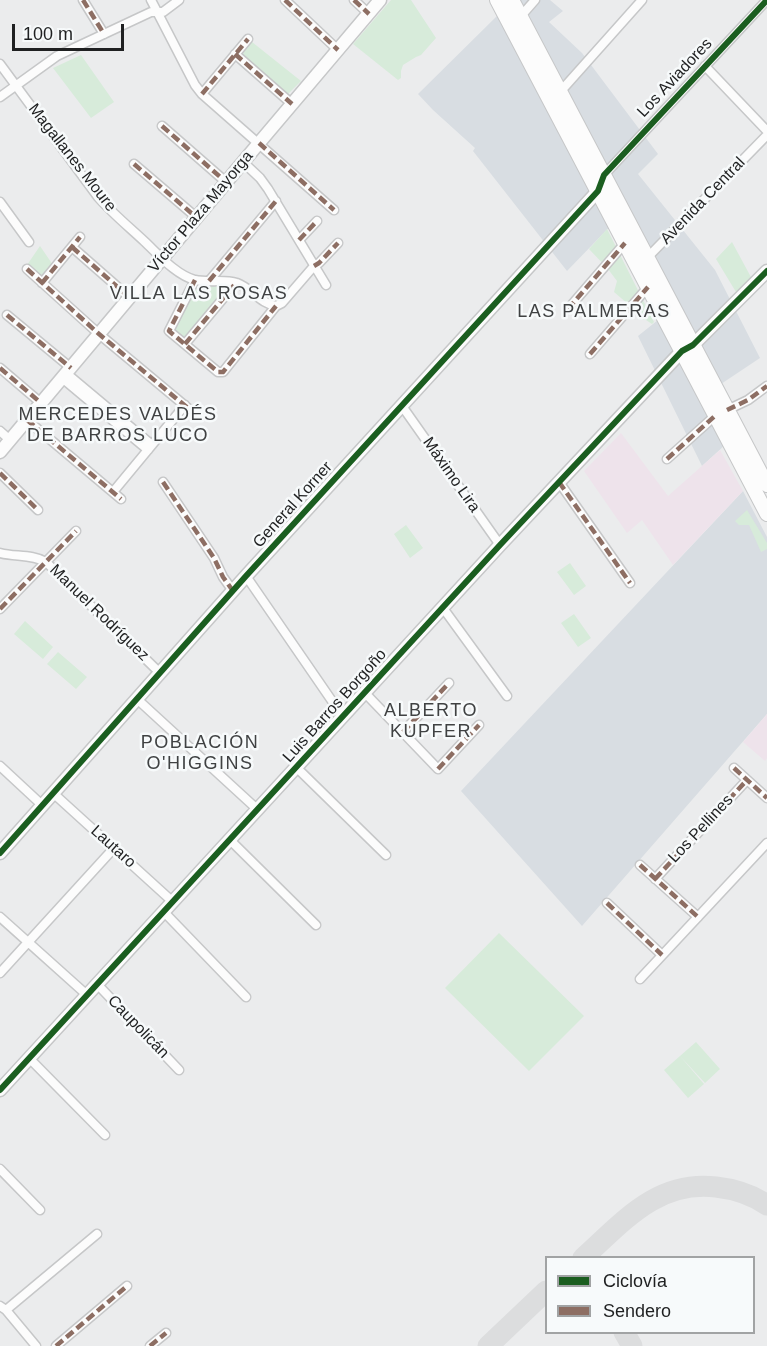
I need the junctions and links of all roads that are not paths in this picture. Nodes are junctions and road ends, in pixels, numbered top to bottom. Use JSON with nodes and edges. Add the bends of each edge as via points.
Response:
{"nodes":[{"id":1,"x":83,"y":0,"type":"edge"},
{"id":2,"x":151,"y":0,"type":"edge"},
{"id":3,"x":179,"y":0,"type":"edge"},
{"id":4,"x":285,"y":0,"type":"edge"},
{"id":5,"x":354,"y":0,"type":"edge"},
{"id":6,"x":380,"y":0,"type":"edge"},
{"id":7,"x":497,"y":0,"type":"edge"},
{"id":8,"x":512,"y":0,"type":"edge"},
{"id":9,"x":535,"y":0,"type":"edge"},
{"id":10,"x":642,"y":0,"type":"edge"},
{"id":11,"x":767,"y":0,"type":"edge"},
{"id":12,"x":157,"y":12,"type":"junction"},
{"id":13,"x":369,"y":14,"type":"junction"},
{"id":14,"x":505,"y":15,"type":"junction"},
{"id":15,"x":520,"y":16,"type":"junction"},
{"id":16,"x":104,"y":34,"type":"junction"},
{"id":17,"x":248,"y":39,"type":"dead end"},
{"id":18,"x":338,"y":50,"type":"junction"},
{"id":19,"x":235,"y":54,"type":"junction"},
{"id":20,"x":0,"y":64,"type":"edge"},
{"id":21,"x":705,"y":66,"type":"junction"},
{"id":22,"x":16,"y":86,"type":"junction"},
{"id":23,"x":560,"y":92,"type":"junction"},
{"id":24,"x":202,"y":94,"type":"junction"},
{"id":25,"x":0,"y":97,"type":"edge"},
{"id":26,"x":292,"y":104,"type":"junction"},
{"id":27,"x":162,"y":126,"type":"dead end"},
{"id":28,"x":767,"y":131,"type":"edge"},
{"id":29,"x":767,"y":135,"type":"edge"},
{"id":30,"x":259,"y":143,"type":"junction"},
{"id":31,"x":243,"y":162,"type":"junction"},
{"id":32,"x":134,"y":164,"type":"dead end"},
{"id":33,"x":604,"y":175,"type":"junction"},
{"id":34,"x":226,"y":182,"type":"junction"},
{"id":35,"x":598,"y":191,"type":"junction"},
{"id":36,"x":276,"y":201,"type":"junction"},
{"id":37,"x":0,"y":202,"type":"edge"},
{"id":38,"x":334,"y":210,"type":"dead end"},
{"id":39,"x":196,"y":217,"type":"junction"},
{"id":40,"x":317,"y":221,"type":"dead end"},
{"id":41,"x":80,"y":237,"type":"dead end"},
{"id":42,"x":299,"y":240,"type":"junction"},
{"id":43,"x":29,"y":242,"type":"dead end"},
{"id":44,"x":338,"y":243,"type":"dead end"},
{"id":45,"x":625,"y":243,"type":"junction"},
{"id":46,"x":72,"y":247,"type":"junction"},
{"id":47,"x":163,"y":258,"type":"junction"},
{"id":48,"x":642,"y":262,"type":"junction"},
{"id":49,"x":314,"y":266,"type":"junction"},
{"id":50,"x":27,"y":269,"type":"dead end"},
{"id":51,"x":767,"y":271,"type":"edge"},
{"id":52,"x":195,"y":280,"type":"junction"},
{"id":53,"x":209,"y":281,"type":"junction"},
{"id":54,"x":42,"y":283,"type":"junction"},
{"id":55,"x":236,"y":283,"type":"junction"},
{"id":56,"x":326,"y":285,"type":"dead end"},
{"id":57,"x":648,"y":287,"type":"junction"},
{"id":58,"x":129,"y":297,"type":"junction"},
{"id":59,"x":276,"y":306,"type":"junction"},
{"id":60,"x":568,"y":309,"type":"dead end"},
{"id":61,"x":7,"y":315,"type":"dead end"},
{"id":62,"x":99,"y":334,"type":"junction"},
{"id":63,"x":185,"y":344,"type":"junction"},
{"id":64,"x":688,"y":348,"type":"junction"},
{"id":65,"x":590,"y":354,"type":"dead end"},
{"id":66,"x":0,"y":368,"type":"edge"},
{"id":67,"x":66,"y":373,"type":"junction"},
{"id":68,"x":767,"y":386,"type":"edge"},
{"id":69,"x":41,"y":403,"type":"junction"},
{"id":70,"x":185,"y":405,"type":"junction"},
{"id":71,"x":402,"y":406,"type":"junction"},
{"id":72,"x":722,"y":412,"type":"junction"},
{"id":73,"x":195,"y":414,"type":"dead end"},
{"id":74,"x":27,"y":420,"type":"junction"},
{"id":75,"x":0,"y":431,"type":"edge"},
{"id":76,"x":10,"y":440,"type":"junction"},
{"id":77,"x":150,"y":448,"type":"junction"},
{"id":78,"x":0,"y":452,"type":"edge"},
{"id":79,"x":667,"y":459,"type":"dead end"},
{"id":80,"x":0,"y":472,"type":"edge"},
{"id":81,"x":163,"y":482,"type":"dead end"},
{"id":82,"x":559,"y":482,"type":"junction"},
{"id":83,"x":767,"y":485,"type":"edge"},
{"id":84,"x":113,"y":492,"type":"junction"},
{"id":85,"x":763,"y":498,"type":"edge"},
{"id":86,"x":121,"y":499,"type":"dead end"},
{"id":87,"x":38,"y":510,"type":"dead end"},
{"id":88,"x":767,"y":514,"type":"edge"},
{"id":89,"x":76,"y":531,"type":"dead end"},
{"id":90,"x":500,"y":545,"type":"junction"},
{"id":91,"x":0,"y":553,"type":"edge"},
{"id":92,"x":46,"y":562,"type":"junction"},
{"id":93,"x":246,"y":576,"type":"junction"},
{"id":94,"x":630,"y":583,"type":"dead end"},
{"id":95,"x":233,"y":591,"type":"junction"},
{"id":96,"x":443,"y":608,"type":"junction"},
{"id":97,"x":0,"y":609,"type":"edge"},
{"id":98,"x":160,"y":673,"type":"junction"},
{"id":99,"x":449,"y":683,"type":"dead end"},
{"id":100,"x":365,"y":693,"type":"junction"},
{"id":101,"x":507,"y":696,"type":"dead end"},
{"id":102,"x":137,"y":699,"type":"junction"},
{"id":103,"x":343,"y":717,"type":"junction"},
{"id":104,"x":479,"y":725,"type":"dead end"},
{"id":105,"x":403,"y":732,"type":"junction"},
{"id":106,"x":0,"y":766,"type":"edge"},
{"id":107,"x":297,"y":768,"type":"junction"},
{"id":108,"x":734,"y":768,"type":"dead end"},
{"id":109,"x":747,"y":780,"type":"junction"},
{"id":110,"x":53,"y":793,"type":"junction"},
{"id":111,"x":767,"y":798,"type":"edge"},
{"id":112,"x":42,"y":806,"type":"junction"},
{"id":113,"x":258,"y":810,"type":"junction"},
{"id":114,"x":231,"y":840,"type":"junction"},
{"id":115,"x":767,"y":843,"type":"edge"},
{"id":116,"x":114,"y":848,"type":"junction"},
{"id":117,"x":0,"y":853,"type":"edge"},
{"id":118,"x":386,"y":855,"type":"dead end"},
{"id":119,"x":640,"y":865,"type":"dead end"},
{"id":120,"x":655,"y":879,"type":"junction"},
{"id":121,"x":173,"y":902,"type":"junction"},
{"id":122,"x":607,"y":903,"type":"dead end"},
{"id":123,"x":164,"y":912,"type":"junction"},
{"id":124,"x":0,"y":917,"type":"edge"},
{"id":125,"x":698,"y":917,"type":"junction"},
{"id":126,"x":316,"y":925,"type":"dead end"},
{"id":127,"x":28,"y":942,"type":"junction"},
{"id":128,"x":662,"y":955,"type":"junction"},
{"id":129,"x":0,"y":973,"type":"edge"},
{"id":130,"x":640,"y":979,"type":"dead end"},
{"id":131,"x":97,"y":984,"type":"junction"},
{"id":132,"x":87,"y":995,"type":"junction"},
{"id":133,"x":246,"y":997,"type":"dead end"},
{"id":134,"x":30,"y":1058,"type":"junction"},
{"id":135,"x":179,"y":1070,"type":"dead end"},
{"id":136,"x":1,"y":1087,"type":"edge"},
{"id":137,"x":105,"y":1135,"type":"dead end"},
{"id":138,"x":0,"y":1169,"type":"edge"},
{"id":139,"x":40,"y":1210,"type":"dead end"},
{"id":140,"x":97,"y":1234,"type":"dead end"},
{"id":141,"x":127,"y":1286,"type":"dead end"},
{"id":142,"x":3,"y":1308,"type":"edge"},
{"id":143,"x":165,"y":1333,"type":"dead end"},
{"id":144,"x":30,"y":1344,"type":"edge"},
{"id":145,"x":56,"y":1346,"type":"edge"},
{"id":146,"x":150,"y":1346,"type":"edge"}],
"edges":[{"from":1,"to":16,"type":"street"},
{"from":2,"to":12,"type":"street"},
{"from":3,"to":12,"type":"street"},
{"from":4,"to":18,"type":"street"},
{"from":5,"to":13,"type":"street"},
{"from":6,"to":13,"type":"street","name":"Víctor Plaza Mayorga"},
{"from":7,"to":14,"type":"main road"},
{"from":8,"to":15,"type":"main road"},
{"from":9,"to":15,"type":"street"},
{"from":10,"to":23,"type":"street"},
{"from":11,"to":21,"type":"street","name":"Los Aviadores"},
{"from":12,"to":16,"type":"street"},
{"from":12,"to":24,"type":"street"},
{"from":13,"to":18,"type":"street","name":"Víctor Plaza Mayorga"},
{"from":14,"to":15,"type":"main road"},
{"from":14,"to":35,"type":"main road"},
{"from":15,"to":23,"type":"main road"},
{"from":16,"to":22,"type":"street","via":[[51,59]]},
{"from":17,"to":19,"type":"street"},
{"from":18,"to":26,"type":"street","name":"Víctor Plaza Mayorga"},
{"from":19,"to":24,"type":"street"},
{"from":19,"to":26,"type":"street"},
{"from":20,"to":22,"type":"street","name":"Magallanes Moure"},
{"from":21,"to":28,"type":"street"},
{"from":21,"to":33,"type":"street","name":"Los Aviadores"},
{"from":22,"to":25,"type":"street"},
{"from":22,"to":47,"type":"street","name":"Magallanes Moure","via":[[98,196]]},
{"from":23,"to":33,"type":"main road"},
{"from":24,"to":30,"type":"street"},
{"from":26,"to":30,"type":"street","name":"Víctor Plaza Mayorga"},
{"from":27,"to":34,"type":"street"},
{"from":29,"to":48,"type":"street","name":"Avenida Central"},
{"from":30,"to":31,"type":"street","name":"Víctor Plaza Mayorga"},
{"from":30,"to":38,"type":"street"},
{"from":31,"to":34,"type":"street","name":"Víctor Plaza Mayorga"},
{"from":31,"to":36,"type":"street"},
{"from":32,"to":39,"type":"street"},
{"from":33,"to":35,"type":"street","name":"General Korner"},
{"from":33,"to":48,"type":"main road"},
{"from":34,"to":39,"type":"street","name":"Víctor Plaza Mayorga"},
{"from":35,"to":45,"type":"main road"},
{"from":35,"to":71,"type":"street","name":"General Korner"},
{"from":36,"to":42,"type":"street"},
{"from":36,"to":53,"type":"street"},
{"from":37,"to":43,"type":"street"},
{"from":39,"to":47,"type":"street","name":"Víctor Plaza Mayorga"},
{"from":40,"to":42,"type":"street"},
{"from":41,"to":46,"type":"street"},
{"from":42,"to":49,"type":"street"},
{"from":44,"to":49,"type":"street"},
{"from":45,"to":48,"type":"main road"},
{"from":45,"to":60,"type":"street"},
{"from":46,"to":54,"type":"street"},
{"from":46,"to":58,"type":"street"},
{"from":47,"to":52,"type":"street","name":"Magallanes Moure"},
{"from":47,"to":58,"type":"street","name":"Víctor Plaza Mayorga"},
{"from":48,"to":57,"type":"main road"},
{"from":48,"to":64,"type":"main road"},
{"from":49,"to":56,"type":"street"},
{"from":49,"to":59,"type":"street"},
{"from":50,"to":54,"type":"street"},
{"from":51,"to":64,"type":"street","name":"Luis Barros Borgoño"},
{"from":52,"to":53,"type":"street","name":"Magallanes Moure"},
{"from":52,"to":63,"type":"street","via":[[169,332]]},
{"from":53,"to":55,"type":"street","name":"Magallanes Moure"},
{"from":54,"to":62,"type":"street"},
{"from":55,"to":59,"type":"street","name":"Magallanes Moure"},
{"from":55,"to":63,"type":"street"},
{"from":57,"to":64,"type":"main road"},
{"from":57,"to":65,"type":"street"},
{"from":58,"to":62,"type":"street","name":"Víctor Plaza Mayorga"},
{"from":59,"to":63,"type":"street","via":[[221,373]]},
{"from":61,"to":67,"type":"street"},
{"from":62,"to":67,"type":"street","name":"Víctor Plaza Mayorga"},
{"from":62,"to":70,"type":"street"},
{"from":64,"to":72,"type":"main road"},
{"from":64,"to":82,"type":"street","name":"Luis Barros Borgoño"},
{"from":66,"to":69,"type":"street"},
{"from":67,"to":69,"type":"street","name":"Víctor Plaza Mayorga"},
{"from":67,"to":77,"type":"street"},
{"from":68,"to":72,"type":"street"},
{"from":69,"to":74,"type":"street","name":"Víctor Plaza Mayorga"},
{"from":70,"to":73,"type":"street"},
{"from":70,"to":77,"type":"street"},
{"from":71,"to":90,"type":"street","name":"Máximo Lira"},
{"from":71,"to":93,"type":"street","name":"General Korner"},
{"from":72,"to":79,"type":"street"},
{"from":72,"to":83,"type":"main road"},
{"from":72,"to":85,"type":"main road"},
{"from":74,"to":76,"type":"street","name":"Víctor Plaza Mayorga"},
{"from":74,"to":84,"type":"street"},
{"from":75,"to":76,"type":"street"},
{"from":76,"to":78,"type":"street","name":"Víctor Plaza Mayorga"},
{"from":77,"to":84,"type":"street"},
{"from":80,"to":87,"type":"street"},
{"from":81,"to":95,"type":"street"},
{"from":82,"to":90,"type":"street","name":"Luis Barros Borgoño"},
{"from":82,"to":94,"type":"street"},
{"from":84,"to":86,"type":"street"},
{"from":85,"to":88,"type":"main road"},
{"from":89,"to":92,"type":"street"},
{"from":90,"to":96,"type":"street","name":"Luis Barros Borgoño"},
{"from":91,"to":92,"type":"street","name":"Manuel Rodríguez"},
{"from":92,"to":97,"type":"street"},
{"from":92,"to":98,"type":"street","name":"Manuel Rodríguez"},
{"from":93,"to":95,"type":"street","name":"General Korner"},
{"from":93,"to":103,"type":"street"},
{"from":95,"to":98,"type":"street","name":"General Korner"},
{"from":96,"to":100,"type":"street","name":"Luis Barros Borgoño"},
{"from":96,"to":101,"type":"street"},
{"from":98,"to":102,"type":"street","name":"General Korner"},
{"from":99,"to":105,"type":"street"},
{"from":100,"to":103,"type":"street","name":"Luis Barros Borgoño"},
{"from":100,"to":105,"type":"street"},
{"from":102,"to":110,"type":"street","name":"General Korner"},
{"from":102,"to":113,"type":"street"},
{"from":103,"to":107,"type":"street","name":"Luis Barros Borgoño"},
{"from":104,"to":105,"type":"street","via":[[438,769]]},
{"from":106,"to":112,"type":"street"},
{"from":107,"to":113,"type":"street","name":"Luis Barros Borgoño"},
{"from":107,"to":118,"type":"street"},
{"from":108,"to":109,"type":"street"},
{"from":109,"to":111,"type":"street"},
{"from":109,"to":120,"type":"street","name":"Los Pellines"},
{"from":110,"to":112,"type":"street","name":"General Korner"},
{"from":110,"to":116,"type":"street","name":"Lautaro"},
{"from":112,"to":117,"type":"street","name":"General Korner"},
{"from":113,"to":114,"type":"street","name":"Luis Barros Borgoño"},
{"from":114,"to":121,"type":"street","name":"Luis Barros Borgoño"},
{"from":114,"to":126,"type":"street"},
{"from":115,"to":125,"type":"street"},
{"from":116,"to":121,"type":"street","name":"Lautaro"},
{"from":116,"to":127,"type":"street"},
{"from":119,"to":120,"type":"street"},
{"from":120,"to":125,"type":"street"},
{"from":121,"to":123,"type":"street","name":"Luis Barros Borgoño"},
{"from":122,"to":128,"type":"street"},
{"from":123,"to":131,"type":"street","name":"Luis Barros Borgoño"},
{"from":123,"to":133,"type":"street"},
{"from":124,"to":127,"type":"street","name":"Caupolicán"},
{"from":125,"to":128,"type":"street"},
{"from":127,"to":129,"type":"street"},
{"from":127,"to":132,"type":"street","name":"Caupolicán"},
{"from":128,"to":130,"type":"street"},
{"from":131,"to":132,"type":"street","name":"Luis Barros Borgoño"},
{"from":131,"to":135,"type":"street","name":"Caupolicán"},
{"from":132,"to":134,"type":"street","name":"Luis Barros Borgoño"},
{"from":134,"to":136,"type":"street","name":"Luis Barros Borgoño"},
{"from":134,"to":137,"type":"street"},
{"from":138,"to":139,"type":"street"},
{"from":140,"to":142,"type":"street"},
{"from":141,"to":145,"type":"street"},
{"from":142,"to":144,"type":"street"},
{"from":143,"to":146,"type":"street"}]}
